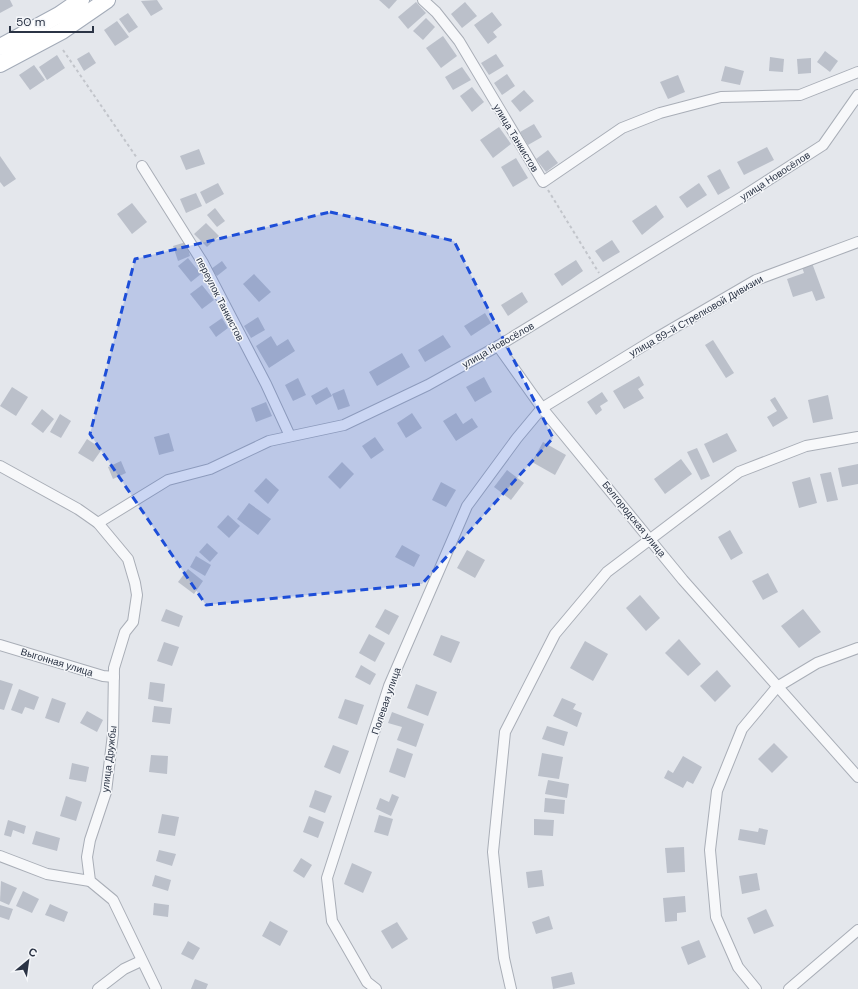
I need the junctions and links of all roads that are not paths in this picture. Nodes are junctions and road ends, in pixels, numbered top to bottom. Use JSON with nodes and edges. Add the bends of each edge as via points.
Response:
{"nodes":[{"id":1,"x":81,"y":0,"type":"edge"},
{"id":2,"x":107,"y":0,"type":"edge"},
{"id":3,"x":423,"y":0,"type":"edge"},
{"id":4,"x":0,"y":47,"type":"edge"},
{"id":5,"x":0,"y":64,"type":"edge"},
{"id":6,"x":858,"y":72,"type":"edge"},
{"id":7,"x":858,"y":95,"type":"edge"},
{"id":8,"x":142,"y":166,"type":"road end"},
{"id":9,"x":858,"y":242,"type":"edge"},
{"id":10,"x":498,"y":346,"type":"junction"},
{"id":11,"x":542,"y":408,"type":"junction"},
{"id":12,"x":290,"y":436,"type":"junction"},
{"id":13,"x":858,"y":437,"type":"edge"},
{"id":14,"x":0,"y":466,"type":"edge"},
{"id":15,"x":98,"y":523,"type":"junction"},
{"id":16,"x":650,"y":538,"type":"junction"},
{"id":17,"x":0,"y":645,"type":"edge"},
{"id":18,"x":858,"y":648,"type":"edge"},
{"id":19,"x":114,"y":677,"type":"junction"},
{"id":20,"x":777,"y":687,"type":"junction"},
{"id":21,"x":858,"y":777,"type":"edge"},
{"id":22,"x":0,"y":856,"type":"edge"},
{"id":23,"x":90,"y":881,"type":"junction"},
{"id":24,"x":858,"y":930,"type":"edge"},
{"id":25,"x":141,"y":961,"type":"junction"},
{"id":26,"x":98,"y":989,"type":"edge"},
{"id":27,"x":156,"y":989,"type":"edge"},
{"id":28,"x":376,"y":989,"type":"edge"},
{"id":29,"x":511,"y":989,"type":"edge"},
{"id":30,"x":756,"y":989,"type":"edge"},
{"id":31,"x":789,"y":989,"type":"edge"}],
"edges":[{"from":1,"to":4,"type":"main road"},
{"from":2,"to":5,"type":"main road","via":[[62,31]]},
{"from":3,"to":6,"type":"street","name":"улица Танкистов","via":[[459,41],[543,182],[622,128],[660,113],[721,97],[800,95]]},
{"from":7,"to":10,"type":"street","name":"улица Новосёлов","via":[[823,144],[742,197]]},
{"from":8,"to":12,"type":"street","name":"переулок Танкистов","via":[[203,263]]},
{"from":9,"to":11,"type":"street","name":"улица 89-й Стрелковой Дивизии","via":[[756,280]]},
{"from":10,"to":11,"type":"street","name":"Белгородская улица"},
{"from":10,"to":12,"type":"street","name":"улица Новосёлов","via":[[428,385],[344,425]]},
{"from":11,"to":16,"type":"street","name":"Белгородская улица"},
{"from":11,"to":28,"type":"street","name":"Полевая улица","via":[[467,506],[389,686],[328,878],[332,921],[367,982]]},
{"from":12,"to":15,"type":"street","name":"улица Новосёлов","via":[[269,441],[210,469],[168,480]]},
{"from":13,"to":16,"type":"street","via":[[806,446],[739,472]]},
{"from":14,"to":15,"type":"street","via":[[78,509]]},
{"from":15,"to":19,"type":"street","name":"улица Дружбы","via":[[128,559],[137,595],[133,622],[125,632],[116,659]]},
{"from":16,"to":20,"type":"street","name":"Белгородская улица"},
{"from":16,"to":29,"type":"street","via":[[607,572],[555,634],[505,732],[493,852],[504,958]]},
{"from":17,"to":19,"type":"street","name":"Выгонная улица","via":[[103,676]]},
{"from":18,"to":20,"type":"street","via":[[817,663]]},
{"from":19,"to":23,"type":"street","name":"улица Дружбы","via":[[113,734],[106,792],[87,857]]},
{"from":20,"to":21,"type":"street","name":"Белгородская улица"},
{"from":20,"to":30,"type":"street","via":[[742,729],[716,791],[710,850],[716,917],[738,967]]},
{"from":22,"to":23,"type":"street","via":[[47,874]]},
{"from":23,"to":25,"type":"street","via":[[113,900]]},
{"from":24,"to":31,"type":"street"},
{"from":25,"to":26,"type":"street"},
{"from":25,"to":27,"type":"street"}]}
